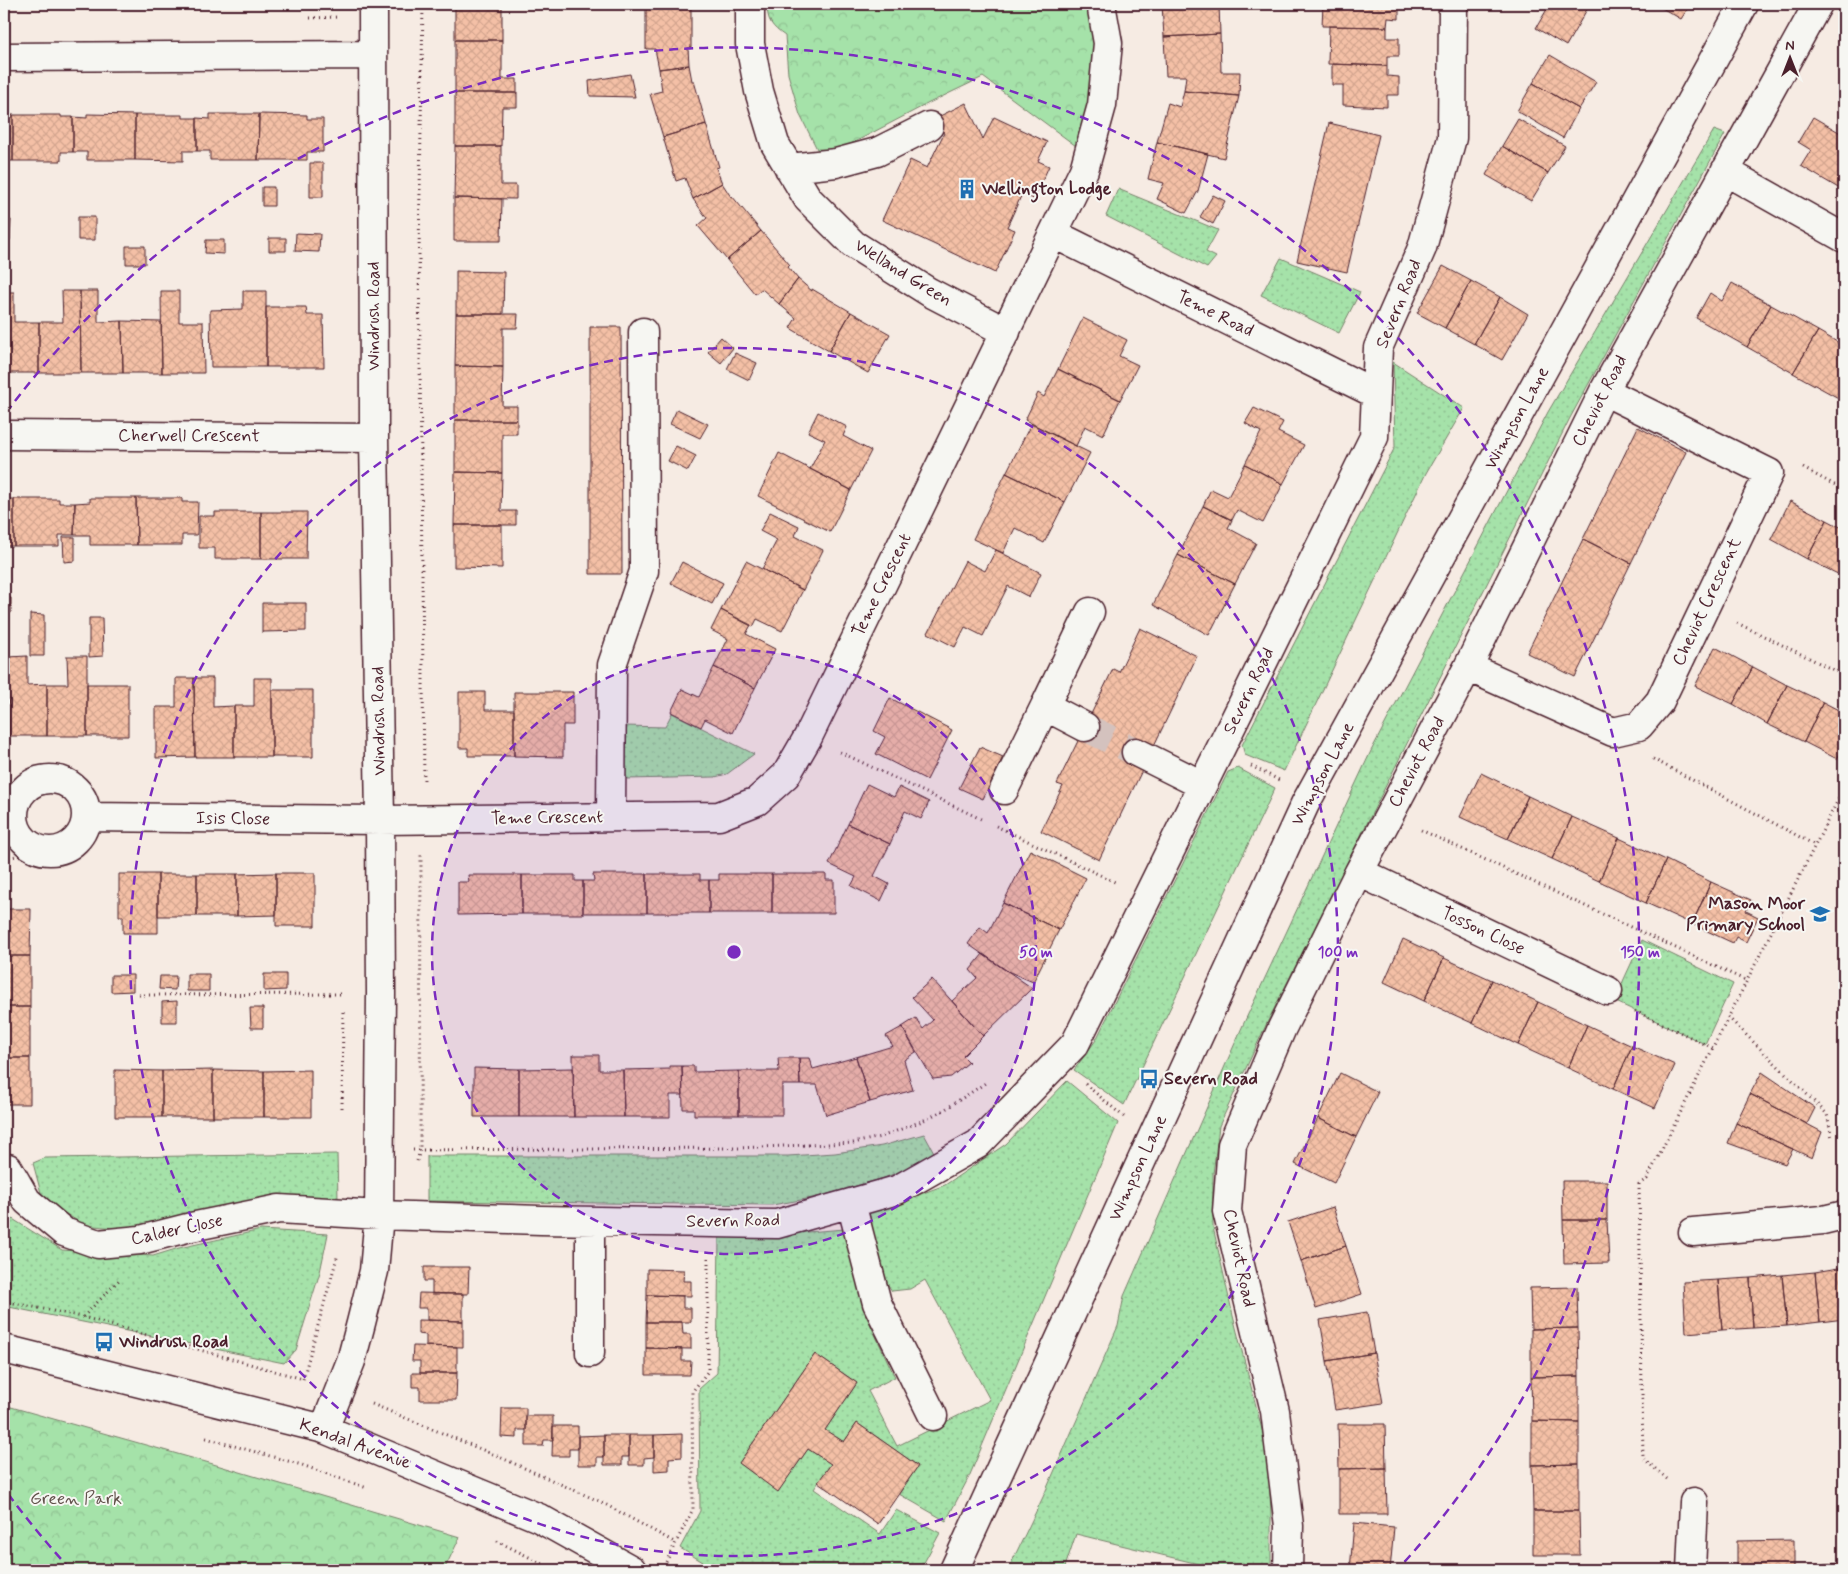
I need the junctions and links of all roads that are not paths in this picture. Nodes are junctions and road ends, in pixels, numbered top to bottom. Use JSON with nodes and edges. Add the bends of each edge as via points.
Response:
{"nodes":[{"id":1,"x":373,"y":4,"type":"edge"},
{"id":2,"x":750,"y":4,"type":"edge"},
{"id":3,"x":1101,"y":4,"type":"edge"},
{"id":4,"x":1453,"y":4,"type":"edge"},
{"id":5,"x":1744,"y":4,"type":"edge"},
{"id":6,"x":1818,"y":4,"type":"edge"},
{"id":7,"x":374,"y":55,"type":"junction"},
{"id":8,"x":4,"y":57,"type":"edge"},
{"id":9,"x":929,"y":126,"type":"dead end"},
{"id":10,"x":790,"y":168,"type":"junction"},
{"id":11,"x":1726,"y":171,"type":"junction"},
{"id":12,"x":1054,"y":234,"type":"junction"},
{"id":13,"x":1844,"y":238,"type":"edge"},
{"id":14,"x":643,"y":332,"type":"dead end"},
{"id":15,"x":1006,"y":332,"type":"junction"},
{"id":16,"x":1604,"y":392,"type":"junction"},
{"id":17,"x":1376,"y":394,"type":"junction"},
{"id":18,"x":4,"y":435,"type":"edge"},
{"id":19,"x":374,"y":438,"type":"junction"},
{"id":20,"x":1090,"y":612,"type":"dead end"},
{"id":21,"x":1468,"y":667,"type":"junction"},
{"id":22,"x":1045,"y":706,"type":"junction"},
{"id":23,"x":1085,"y":727,"type":"tunnel mouth"},
{"id":24,"x":1136,"y":752,"type":"tunnel mouth"},
{"id":25,"x":1202,"y":785,"type":"junction"},
{"id":26,"x":1004,"y":790,"type":"dead end"},
{"id":27,"x":86,"y":817,"type":"dead end"},
{"id":28,"x":611,"y":817,"type":"junction"},
{"id":29,"x":380,"y":820,"type":"junction"},
{"id":30,"x":1359,"y":872,"type":"junction"},
{"id":31,"x":1608,"y":990,"type":"road end"},
{"id":32,"x":8,"y":1168,"type":"dead end"},
{"id":33,"x":851,"y":1203,"type":"junction"},
{"id":34,"x":378,"y":1215,"type":"junction"},
{"id":35,"x":1844,"y":1215,"type":"edge"},
{"id":36,"x":590,"y":1221,"type":"junction"},
{"id":37,"x":1693,"y":1232,"type":"dead end"},
{"id":38,"x":4,"y":1349,"type":"edge"},
{"id":39,"x":590,"y":1353,"type":"dead end"},
{"id":40,"x":933,"y":1416,"type":"dead end"},
{"id":41,"x":324,"y":1429,"type":"junction"},
{"id":42,"x":1694,"y":1502,"type":"road end"},
{"id":43,"x":632,"y":1570,"type":"edge"},
{"id":44,"x":954,"y":1570,"type":"edge"},
{"id":45,"x":1288,"y":1570,"type":"edge"},
{"id":46,"x":1691,"y":1570,"type":"edge"}],
"edges":[{"from":1,"to":7,"type":"street","name":"Windrush Road"},
{"from":2,"to":10,"type":"street","name":"Welland Green","via":[[750,44],[759,91],[775,144]]},
{"from":3,"to":12,"type":"street","name":"Teme Crescent","via":[[1108,43],[1102,105],[1084,170]]},
{"from":4,"to":17,"type":"street","name":"Severn Road","via":[[1452,138],[1422,248],[1378,348]]},
{"from":5,"to":44,"type":"street","name":"Wimpson Lane","via":[[1310,794]]},
{"from":6,"to":11,"type":"street","name":"Cheviot Road"},
{"from":7,"to":8,"type":"street"},
{"from":7,"to":19,"type":"street","name":"Windrush Road"},
{"from":9,"to":10,"type":"street","via":[[877,152],[836,163]]},
{"from":10,"to":15,"type":"street","name":"Welland Green","via":[[808,199],[853,244],[929,292]]},
{"from":11,"to":13,"type":"street"},
{"from":11,"to":16,"type":"street","name":"Cheviot Road"},
{"from":12,"to":15,"type":"street","name":"Teme Crescent"},
{"from":12,"to":17,"type":"street","name":"Teme Road"},
{"from":14,"to":28,"type":"street","via":[[644,571],[612,665]]},
{"from":15,"to":28,"type":"street","name":"Teme Crescent","via":[[808,737],[786,775],[757,801],[719,816]]},
{"from":16,"to":21,"type":"street","name":"Cheviot Road"},
{"from":16,"to":21,"type":"street","name":"Cheviot Crescent","via":[[1769,473],[1660,701],[1639,726],[1612,732]]},
{"from":17,"to":25,"type":"street","name":"Severn Road","via":[[1374,437]]},
{"from":18,"to":19,"type":"street","name":"Cherwell Crescent"},
{"from":19,"to":29,"type":"street","name":"Windrush Road"},
{"from":20,"to":22,"type":"street"},
{"from":21,"to":30,"type":"street","name":"Cheviot Road"},
{"from":22,"to":23,"type":"street"},
{"from":22,"to":26,"type":"street"},
{"from":24,"to":25,"type":"street"},
{"from":25,"to":33,"type":"street","name":"Severn Road","via":[[1075,1044],[978,1144],[897,1190]]},
{"from":27,"to":29,"type":"street","name":"Isis Close"},
{"from":28,"to":29,"type":"street","name":"Teme Crescent"},
{"from":29,"to":34,"type":"street","name":"Windrush Road"},
{"from":30,"to":31,"type":"street","name":"Tosson Close"},
{"from":30,"to":45,"type":"street","name":"Cheviot Road","via":[[1282,1028],[1232,1145],[1227,1211],[1276,1411],[1290,1526]]},
{"from":32,"to":34,"type":"street","name":"Calder Close","via":[[34,1208],[64,1232],[98,1244],[140,1240],[279,1210]]},
{"from":33,"to":36,"type":"street","name":"Severn Road","via":[[777,1224]]},
{"from":33,"to":40,"type":"street","via":[[877,1304]]},
{"from":34,"to":36,"type":"street","name":"Severn Road"},
{"from":34,"to":41,"type":"street","name":"Windrush Road","via":[[374,1271],[361,1323]]},
{"from":35,"to":37,"type":"street","via":[[1823,1220]]},
{"from":36,"to":39,"type":"street"},
{"from":38,"to":41,"type":"street","name":"Kendal Avenue"},
{"from":41,"to":43,"type":"street","name":"Kendal Avenue","via":[[539,1518]]},
{"from":42,"to":46,"type":"street"}]}
